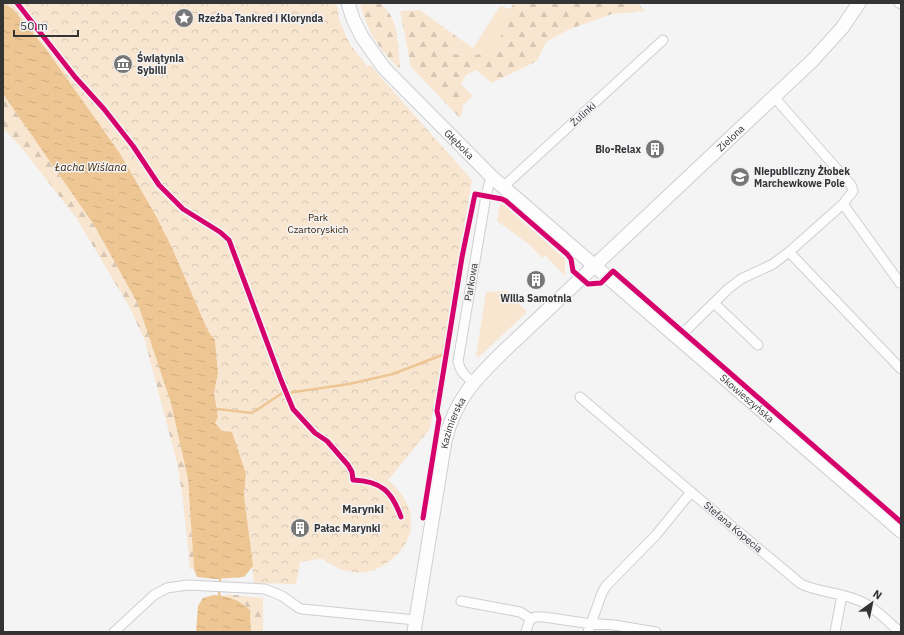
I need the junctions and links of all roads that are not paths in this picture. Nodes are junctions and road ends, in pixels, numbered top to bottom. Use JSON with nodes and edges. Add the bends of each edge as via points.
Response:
{"nodes":[{"id":1,"x":348,"y":3,"type":"edge"},
{"id":2,"x":859,"y":3,"type":"edge"},
{"id":3,"x":663,"y":40,"type":"dead end"},
{"id":4,"x":774,"y":97,"type":"junction"},
{"id":5,"x":493,"y":178,"type":"junction"},
{"id":6,"x":504,"y":187,"type":"junction"},
{"id":7,"x":842,"y":204,"type":"junction"},
{"id":8,"x":789,"y":252,"type":"junction"},
{"id":9,"x":594,"y":266,"type":"junction"},
{"id":10,"x":900,"y":283,"type":"dead end"},
{"id":11,"x":714,"y":303,"type":"junction"},
{"id":12,"x":678,"y":338,"type":"junction"},
{"id":13,"x":758,"y":345,"type":"dead end"},
{"id":14,"x":901,"y":370,"type":"edge"},
{"id":15,"x":473,"y":382,"type":"junction"},
{"id":16,"x":580,"y":397,"type":"dead end"},
{"id":17,"x":691,"y":492,"type":"junction"},
{"id":18,"x":901,"y":532,"type":"edge"},
{"id":19,"x":842,"y":595,"type":"junction"},
{"id":20,"x":461,"y":601,"type":"dead end"},
{"id":21,"x":531,"y":618,"type":"junction"},
{"id":22,"x":415,"y":626,"type":"edge"},
{"id":23,"x":589,"y":628,"type":"edge"},
{"id":24,"x":114,"y":632,"type":"edge"},
{"id":25,"x":526,"y":632,"type":"edge"},
{"id":26,"x":656,"y":632,"type":"edge"},
{"id":27,"x":835,"y":632,"type":"edge"},
{"id":28,"x":900,"y":632,"type":"edge"}],
"edges":[{"from":1,"to":5,"type":"main road","name":"Głęboka","via":[[362,37],[384,68]]},
{"from":2,"to":4,"type":"main road","name":"Zielona","via":[[828,44]]},
{"from":3,"to":6,"type":"street","name":"Żulinki"},
{"from":4,"to":7,"type":"street","via":[[851,185],[853,191]]},
{"from":4,"to":9,"type":"main road","name":"Zielona"},
{"from":5,"to":6,"type":"main road","name":"Głęboka"},
{"from":5,"to":15,"type":"street","name":"Parkowa","via":[[486,196],[458,361],[459,368]]},
{"from":6,"to":9,"type":"main road","name":"Głęboka"},
{"from":7,"to":8,"type":"street"},
{"from":7,"to":10,"type":"street"},
{"from":8,"to":11,"type":"street","via":[[773,264],[741,279]]},
{"from":8,"to":14,"type":"street"},
{"from":9,"to":12,"type":"main road","name":"Skowieszyńska"},
{"from":9,"to":15,"type":"main road","name":"Kazimierska"},
{"from":11,"to":12,"type":"street"},
{"from":11,"to":13,"type":"street"},
{"from":12,"to":18,"type":"main road","name":"Skowieszyńska"},
{"from":15,"to":22,"type":"main road","name":"Kazimierska","via":[[460,401],[449,426]]},
{"from":16,"to":17,"type":"street","name":"Stefana Kopecia"},
{"from":17,"to":19,"type":"street","name":"Stefana Kopecia","via":[[800,584]]},
{"from":17,"to":23,"type":"street","via":[[656,535],[606,586]]},
{"from":19,"to":27,"type":"street"},
{"from":19,"to":28,"type":"street","name":"Stefana Kopecia","via":[[868,605]]},
{"from":20,"to":21,"type":"street","via":[[520,612]]},
{"from":21,"to":23,"type":"street","via":[[544,617]]},
{"from":21,"to":25,"type":"street"},
{"from":22,"to":24,"type":"street","via":[[302,609],[265,589],[188,585],[167,588],[154,595]]},
{"from":23,"to":26,"type":"street","via":[[614,625]]}]}
